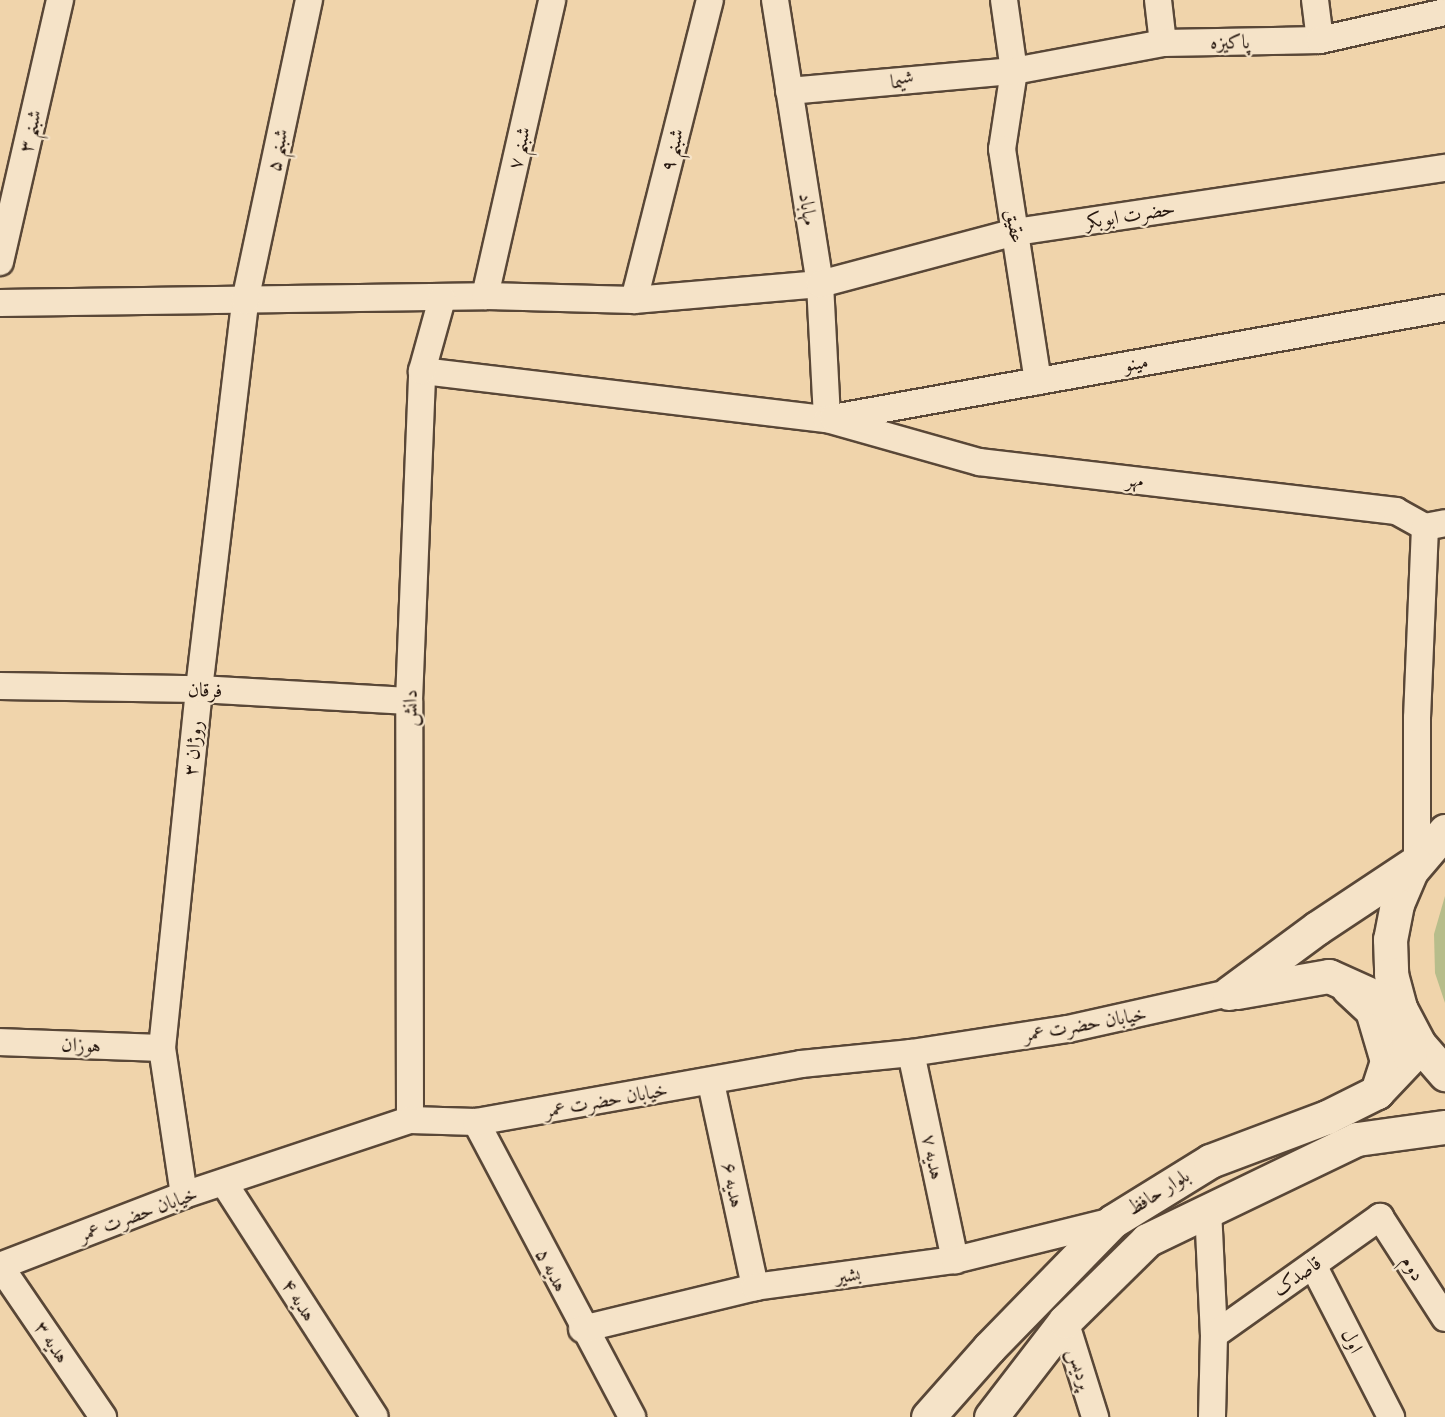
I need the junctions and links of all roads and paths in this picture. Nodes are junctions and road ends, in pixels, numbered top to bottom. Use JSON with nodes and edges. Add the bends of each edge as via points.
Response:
{"nodes":[{"id":1,"x":60,"y":0,"type":"edge"},
{"id":2,"x":309,"y":0,"type":"edge"},
{"id":3,"x":552,"y":0,"type":"edge"},
{"id":4,"x":710,"y":0,"type":"edge"},
{"id":5,"x":775,"y":0,"type":"edge"},
{"id":6,"x":1004,"y":0,"type":"edge"},
{"id":7,"x":1158,"y":0,"type":"edge"},
{"id":8,"x":1315,"y":0,"type":"edge"},
{"id":9,"x":1445,"y":12,"type":"edge"},
{"id":10,"x":1320,"y":40,"type":"junction"},
{"id":11,"x":1163,"y":44,"type":"junction"},
{"id":12,"x":1014,"y":71,"type":"junction"},
{"id":13,"x":789,"y":91,"type":"junction"},
{"id":14,"x":1445,"y":168,"type":"edge"},
{"id":15,"x":1016,"y":232,"type":"junction"},
{"id":16,"x":0,"y":262,"type":"edge"},
{"id":17,"x":820,"y":284,"type":"junction"},
{"id":18,"x":485,"y":296,"type":"junction"},
{"id":19,"x":442,"y":299,"type":"junction"},
{"id":20,"x":634,"y":300,"type":"junction"},
{"id":21,"x":245,"y":301,"type":"junction"},
{"id":22,"x":0,"y":303,"type":"edge"},
{"id":23,"x":1445,"y":308,"type":"edge"},
{"id":24,"x":422,"y":371,"type":"junction"},
{"id":25,"x":1038,"y":381,"type":"junction"},
{"id":26,"x":827,"y":419,"type":"junction"},
{"id":27,"x":1435,"y":525,"type":"edge"},
{"id":28,"x":0,"y":686,"type":"edge"},
{"id":29,"x":199,"y":689,"type":"junction"},
{"id":30,"x":409,"y":701,"type":"junction"},
{"id":31,"x":1445,"y":831,"type":"edge"},
{"id":32,"x":1417,"y":862,"type":"junction"},
{"id":33,"x":1329,"y":976,"type":"junction"},
{"id":34,"x":1229,"y":993,"type":"junction"},
{"id":35,"x":1404,"y":1016,"type":"junction"},
{"id":36,"x":0,"y":1042,"type":"edge"},
{"id":37,"x":162,"y":1048,"type":"junction"},
{"id":38,"x":911,"y":1053,"type":"junction"},
{"id":39,"x":1445,"y":1074,"type":"edge"},
{"id":40,"x":711,"y":1083,"type":"junction"},
{"id":41,"x":1377,"y":1092,"type":"junction"},
{"id":42,"x":410,"y":1120,"type":"junction"},
{"id":43,"x":476,"y":1122,"type":"junction"},
{"id":44,"x":1445,"y":1127,"type":"edge"},
{"id":45,"x":224,"y":1183,"type":"junction"},
{"id":46,"x":184,"y":1194,"type":"junction"},
{"id":47,"x":1208,"y":1209,"type":"junction"},
{"id":48,"x":1380,"y":1217,"type":"joint"},
{"id":49,"x":1113,"y":1221,"type":"junction"},
{"id":50,"x":955,"y":1260,"type":"junction"},
{"id":51,"x":1313,"y":1265,"type":"junction"},
{"id":52,"x":0,"y":1266,"type":"edge"},
{"id":53,"x":755,"y":1287,"type":"junction"},
{"id":54,"x":1445,"y":1318,"type":"edge"},
{"id":55,"x":1065,"y":1321,"type":"junction"},
{"id":56,"x":582,"y":1329,"type":"junction"},
{"id":57,"x":1214,"y":1335,"type":"junction"},
{"id":58,"x":1010,"y":1391,"type":"junction"},
{"id":59,"x":103,"y":1417,"type":"edge"},
{"id":60,"x":375,"y":1417,"type":"edge"},
{"id":61,"x":632,"y":1417,"type":"edge"},
{"id":62,"x":928,"y":1417,"type":"edge"},
{"id":63,"x":941,"y":1417,"type":"edge"},
{"id":64,"x":991,"y":1417,"type":"edge"},
{"id":65,"x":1095,"y":1417,"type":"edge"},
{"id":66,"x":1212,"y":1417,"type":"edge"},
{"id":67,"x":1391,"y":1417,"type":"edge"}],
"edges":[{"from":1,"to":16,"type":"street","name":"شبنم ۳"},
{"from":2,"to":21,"type":"street","name":"شبنم ۵"},
{"from":3,"to":18,"type":"street","name":"شبنم ۷"},
{"from":4,"to":20,"type":"street","name":"شبنم ۹"},
{"from":5,"to":13,"type":"street","name":"مهاباد"},
{"from":6,"to":12,"type":"street","name":"عقیق"},
{"from":7,"to":11,"type":"street"},
{"from":8,"to":10,"type":"street"},
{"from":9,"to":10,"type":"street","name":"پاکیزه"},
{"from":10,"to":11,"type":"street","name":"پاکیزه"},
{"from":11,"to":12,"type":"street","name":"پاکیزه"},
{"from":12,"to":13,"type":"street","name":"شیما"},
{"from":12,"to":15,"type":"street","name":"عقیق","via":[[1002,149]]},
{"from":13,"to":17,"type":"street","name":"مهاباد"},
{"from":14,"to":15,"type":"street","name":"حضرت ابوبکر"},
{"from":15,"to":17,"type":"street","name":"حضرت ابوبکر"},
{"from":15,"to":25,"type":"street","name":"عقیق"},
{"from":17,"to":20,"type":"street","name":"حضرت ابوبکر"},
{"from":17,"to":26,"type":"street","name":"مهاباد"},
{"from":18,"to":19,"type":"street","name":"حضرت ابوبکر"},
{"from":18,"to":20,"type":"street","name":"حضرت ابوبکر"},
{"from":19,"to":21,"type":"street","name":"حضرت ابوبکر"},
{"from":19,"to":24,"type":"street","name":"دانش"},
{"from":21,"to":22,"type":"street","name":"حضرت ابوبکر"},
{"from":21,"to":29,"type":"street","name":"روژان ۳"},
{"from":23,"to":25,"type":"street","name":"مینو"},
{"from":24,"to":26,"type":"street"},
{"from":24,"to":30,"type":"street","name":"دانش"},
{"from":25,"to":26,"type":"street","name":"مینو"},
{"from":26,"to":27,"type":"street","name":"مهر","via":[[979,462],[1396,511]]},
{"from":27,"to":32,"type":"street","via":[[1417,718]]},
{"from":28,"to":29,"type":"street","name":"فرقان"},
{"from":29,"to":30,"type":"street","name":"فرقان"},
{"from":29,"to":37,"type":"street","name":"روژان ۳"},
{"from":30,"to":42,"type":"street","name":"دانش"},
{"from":31,"to":32,"type":"main road"},
{"from":32,"to":34,"type":"main road","via":[[1317,928]]},
{"from":32,"to":35,"type":"main road","via":[[1397,904],[1390,939],[1391,974]]},
{"from":33,"to":34,"type":"main road"},
{"from":33,"to":35,"type":"main road"},
{"from":33,"to":41,"type":"main road","via":[[1353,991],[1372,1010],[1387,1061]]},
{"from":34,"to":38,"type":"street","name":"خیابان حضرت عمر","via":[[1068,1029]]},
{"from":35,"to":39,"type":"main road"},
{"from":35,"to":41,"type":"main road","name":"بلوار حافظ","via":[[1410,1057]]},
{"from":36,"to":37,"type":"street","name":"هوزان"},
{"from":37,"to":46,"type":"street","name":"روژان ۳"},
{"from":38,"to":40,"type":"street","name":"خیابان حضرت عمر","via":[[801,1064]]},
{"from":38,"to":50,"type":"street","name":"هدیه ۷"},
{"from":40,"to":43,"type":"street","name":"خیابان حضرت عمر"},
{"from":40,"to":53,"type":"street","name":"هدیه ۶"},
{"from":41,"to":49,"type":"main road","name":"بلوار حافظ","via":[[1327,1117],[1210,1161]]},
{"from":42,"to":43,"type":"street","name":"خیابان حضرت عمر"},
{"from":42,"to":45,"type":"street","name":"خیابان حضرت عمر"},
{"from":43,"to":56,"type":"street","name":"هدیه ۵"},
{"from":44,"to":47,"type":"main road","name":"بلوار حافظ","via":[[1357,1139]]},
{"from":45,"to":46,"type":"street","name":"خیابان حضرت عمر"},
{"from":45,"to":60,"type":"street","name":"هدیه ۴"},
{"from":46,"to":52,"type":"street","name":"خیابان حضرت عمر"},
{"from":47,"to":55,"type":"main road","name":"بلوار حافظ","via":[[1147,1240]]},
{"from":47,"to":57,"type":"street"},
{"from":48,"to":51,"type":"street","name":"قاصدک"},
{"from":48,"to":54,"type":"street","name":"دوم"},
{"from":49,"to":50,"type":"street","name":"بشیر"},
{"from":49,"to":62,"type":"main road","name":"بلوار حافظ","via":[[989,1348]]},
{"from":50,"to":53,"type":"street","name":"بشیر"},
{"from":51,"to":57,"type":"street","name":"قاصدک"},
{"from":51,"to":67,"type":"street","name":"اول"},
{"from":52,"to":59,"type":"street","name":"هدیه ۳"},
{"from":53,"to":56,"type":"street","name":"بشیر"},
{"from":55,"to":58,"type":"main road","name":"بلوار حافظ"},
{"from":55,"to":65,"type":"street","name":"پردیس"},
{"from":56,"to":61,"type":"street","name":"هدیه ۵"},
{"from":57,"to":66,"type":"street"},
{"from":58,"to":63,"type":"main road"},
{"from":58,"to":64,"type":"main road","name":"بلوار حافظ"}]}
